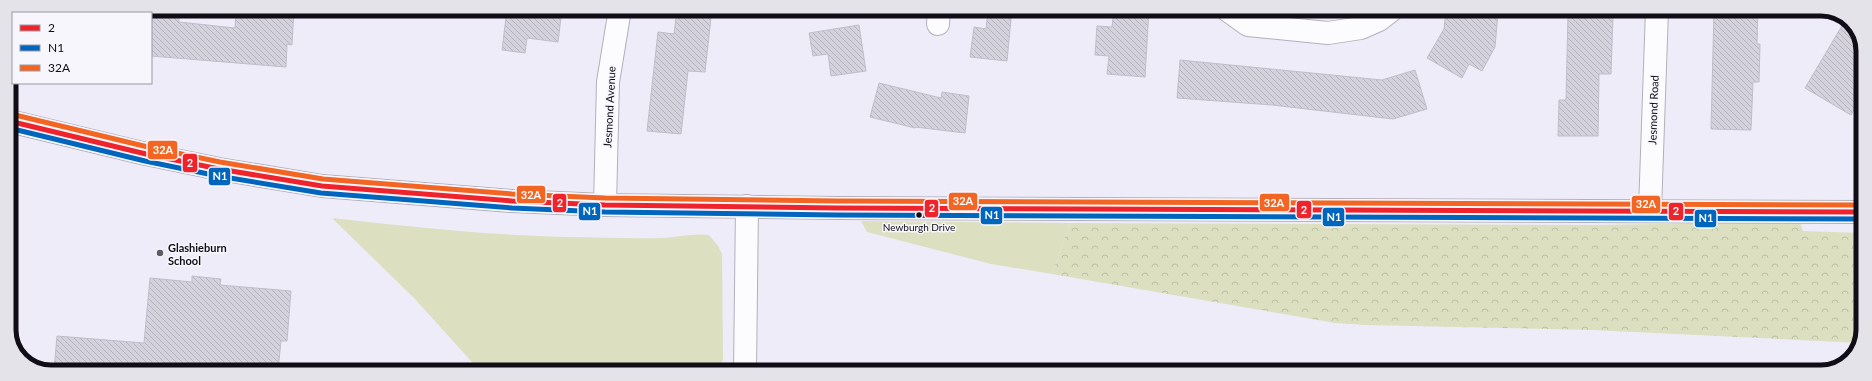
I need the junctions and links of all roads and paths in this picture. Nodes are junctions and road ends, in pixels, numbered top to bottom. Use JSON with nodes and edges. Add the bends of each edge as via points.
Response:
{"nodes":[{"id":1,"x":619,"y":16,"type":"edge"},
{"id":2,"x":1235,"y":16,"type":"edge"},
{"id":3,"x":1384,"y":16,"type":"edge"},
{"id":4,"x":1656,"y":16,"type":"edge"},
{"id":5,"x":16,"y":123,"type":"edge"},
{"id":6,"x":605,"y":205,"type":"junction"},
{"id":7,"x":747,"y":206,"type":"junction"},
{"id":8,"x":1650,"y":210,"type":"junction"},
{"id":9,"x":1856,"y":212,"type":"edge"},
{"id":10,"x":745,"y":365,"type":"edge"}],
"edges":[{"from":1,"to":6,"type":"street","name":"Jesmond Avenue","via":[[608,82]]},
{"from":2,"to":3,"type":"street","via":[[1248,25],[1328,34],[1361,28]]},
{"from":4,"to":8,"type":"street","name":"Jesmond Road"},
{"from":5,"to":6,"type":"street","via":[[146,154],[322,186],[512,201]]},
{"from":6,"to":7,"type":"street"},
{"from":7,"to":8,"type":"street"},
{"from":7,"to":10,"type":"street"},
{"from":8,"to":9,"type":"street"}]}
